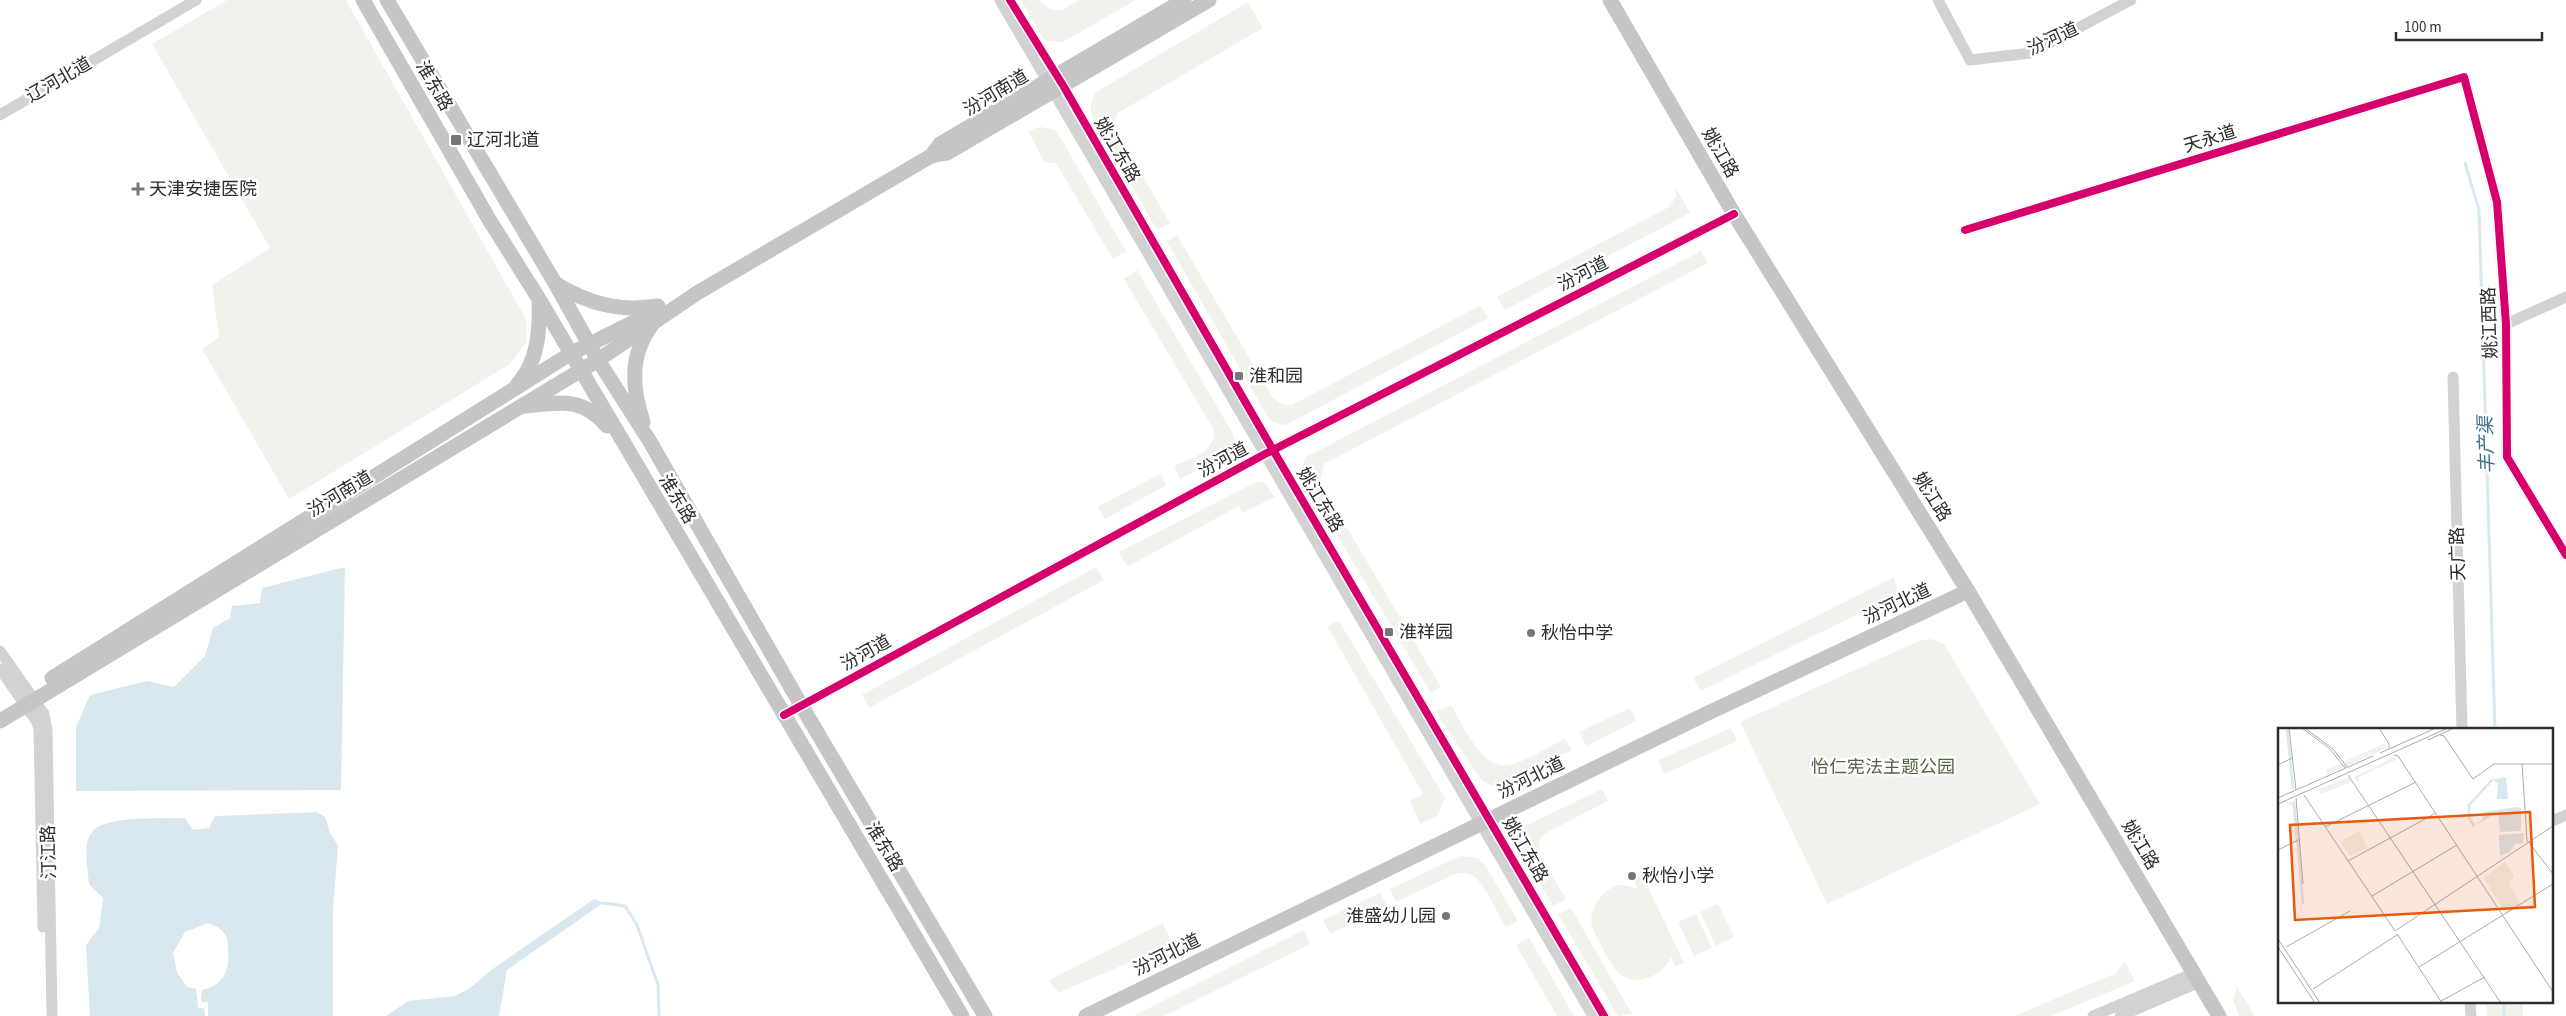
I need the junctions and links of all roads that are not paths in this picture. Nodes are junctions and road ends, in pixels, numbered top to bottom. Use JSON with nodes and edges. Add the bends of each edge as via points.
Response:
{"nodes":[{"id":1,"x":196,"y":0,"type":"edge"},
{"id":2,"x":363,"y":0,"type":"edge"},
{"id":3,"x":387,"y":0,"type":"edge"},
{"id":4,"x":1000,"y":0,"type":"edge"},
{"id":5,"x":1010,"y":0,"type":"edge"},
{"id":6,"x":1184,"y":0,"type":"edge"},
{"id":7,"x":1209,"y":0,"type":"edge"},
{"id":8,"x":1610,"y":0,"type":"edge"},
{"id":9,"x":1938,"y":0,"type":"edge"},
{"id":10,"x":2131,"y":0,"type":"edge"},
{"id":11,"x":2464,"y":77,"type":"joint"},
{"id":12,"x":1055,"y":84,"type":"junction"},
{"id":13,"x":0,"y":115,"type":"edge"},
{"id":14,"x":1734,"y":214,"type":"junction"},
{"id":15,"x":1965,"y":230,"type":"dead end"},
{"id":16,"x":555,"y":283,"type":"junction"},
{"id":17,"x":697,"y":293,"type":"junction"},
{"id":18,"x":2566,"y":297,"type":"edge"},
{"id":19,"x":539,"y":300,"type":"junction"},
{"id":20,"x":672,"y":303,"type":"junction"},
{"id":21,"x":656,"y":320,"type":"junction"},
{"id":22,"x":2506,"y":324,"type":"junction"},
{"id":23,"x":589,"y":344,"type":"junction"},
{"id":24,"x":570,"y":354,"type":"junction"},
{"id":25,"x":598,"y":360,"type":"junction"},
{"id":26,"x":580,"y":370,"type":"junction"},
{"id":27,"x":2453,"y":377,"type":"dead end"},
{"id":28,"x":510,"y":393,"type":"junction"},
{"id":29,"x":520,"y":407,"type":"junction"},
{"id":30,"x":649,"y":440,"type":"junction"},
{"id":31,"x":621,"y":441,"type":"junction"},
{"id":32,"x":1269,"y":452,"type":"junction"},
{"id":33,"x":2566,"y":555,"type":"edge"},
{"id":34,"x":1968,"y":591,"type":"junction"},
{"id":35,"x":0,"y":651,"type":"edge"},
{"id":36,"x":0,"y":669,"type":"edge"},
{"id":37,"x":27,"y":700,"type":"junction"},
{"id":38,"x":801,"y":706,"type":"junction"},
{"id":39,"x":0,"y":710,"type":"edge"},
{"id":40,"x":784,"y":715,"type":"junction"},
{"id":41,"x":0,"y":721,"type":"edge"},
{"id":42,"x":2462,"y":728,"type":"edge"},
{"id":43,"x":2566,"y":815,"type":"edge"},
{"id":44,"x":2554,"y":820,"type":"edge"},
{"id":45,"x":1485,"y":821,"type":"junction"},
{"id":46,"x":2197,"y":977,"type":"junction"},
{"id":47,"x":45,"y":1016,"type":"edge"},
{"id":48,"x":52,"y":1016,"type":"edge"},
{"id":49,"x":962,"y":1016,"type":"edge"},
{"id":50,"x":985,"y":1016,"type":"edge"},
{"id":51,"x":1086,"y":1016,"type":"edge"},
{"id":52,"x":1593,"y":1016,"type":"edge"},
{"id":53,"x":1604,"y":1016,"type":"edge"},
{"id":54,"x":2093,"y":1016,"type":"edge"},
{"id":55,"x":2120,"y":1016,"type":"edge"},
{"id":56,"x":2219,"y":1016,"type":"edge"}],
"edges":[{"from":1,"to":13,"type":"street","name":"辽河北道"},
{"from":2,"to":19,"type":"main road","name":"淮东路"},
{"from":3,"to":16,"type":"main road","name":"淮东路"},
{"from":4,"to":12,"type":"street","name":"姚江东路"},
{"from":5,"to":12,"type":"street","name":"姚江东路"},
{"from":6,"to":12,"type":"main road","name":"汾河南道"},
{"from":7,"to":12,"type":"main road","name":"汾河南道"},
{"from":8,"to":14,"type":"main road","name":"姚江路"},
{"from":9,"to":10,"type":"street","name":"汾河道","via":[[1970,60],[2031,53]]},
{"from":11,"to":15,"type":"street","name":"天永道"},
{"from":11,"to":22,"type":"street","name":"姚江西路","via":[[2498,202]]},
{"from":12,"to":17,"type":"main road","name":"汾河南道","via":[[947,153],[931,156]]},
{"from":12,"to":32,"type":"street","name":"姚江东路"},
{"from":14,"to":32,"type":"street","name":"汾河道"},
{"from":14,"to":34,"type":"main road","name":"姚江路"},
{"from":16,"to":20,"type":"main road","via":[[580,298],[612,306],[644,308]]},
{"from":16,"to":23,"type":"main road","name":"淮东路"},
{"from":17,"to":20,"type":"main road","name":"汾河南道"},
{"from":17,"to":21,"type":"main road","name":"汾河南道"},
{"from":18,"to":22,"type":"street"},
{"from":19,"to":24,"type":"main road","name":"淮东路"},
{"from":19,"to":28,"type":"main road","via":[[537,343],[523,379]]},
{"from":20,"to":23,"type":"main road","name":"汾河南道"},
{"from":21,"to":25,"type":"main road","name":"汾河南道"},
{"from":21,"to":30,"type":"main road","via":[[641,344],[633,373],[638,408]]},
{"from":22,"to":33,"type":"street","name":"姚江西路","via":[[2507,456]]},
{"from":23,"to":24,"type":"main road","name":"汾河南道"},
{"from":23,"to":25,"type":"main road","name":"淮东路"},
{"from":24,"to":26,"type":"main road","name":"淮东路"},
{"from":24,"to":28,"type":"main road","name":"汾河南道"},
{"from":25,"to":26,"type":"main road","name":"汾河南道"},
{"from":25,"to":30,"type":"main road","name":"淮东路"},
{"from":26,"to":29,"type":"main road","name":"汾河南道"},
{"from":26,"to":31,"type":"main road","name":"淮东路"},
{"from":27,"to":42,"type":"street","name":"天广路"},
{"from":28,"to":37,"type":"main road","name":"汾河南道"},
{"from":29,"to":31,"type":"main road","via":[[555,403],[582,405],[601,419]]},
{"from":29,"to":37,"type":"main road","name":"汾河南道"},
{"from":30,"to":38,"type":"main road","name":"淮东路"},
{"from":31,"to":40,"type":"main road","name":"淮东路"},
{"from":32,"to":38,"type":"street","name":"汾河道"},
{"from":32,"to":45,"type":"street","name":"姚江东路"},
{"from":34,"to":45,"type":"main road","name":"汾河北道"},
{"from":34,"to":46,"type":"main road","name":"姚江路"},
{"from":35,"to":37,"type":"street"},
{"from":36,"to":37,"type":"street"},
{"from":37,"to":39,"type":"main road","name":"汾河南道"},
{"from":37,"to":41,"type":"main road","name":"汾河南道"},
{"from":37,"to":47,"type":"street","name":"汀江路","via":[[39,729]]},
{"from":37,"to":48,"type":"street","name":"汀江路","via":[[44,714],[47,730]]},
{"from":38,"to":40,"type":"street","name":"汾河道"},
{"from":38,"to":50,"type":"main road","name":"淮东路"},
{"from":40,"to":49,"type":"main road","name":"淮东路"},
{"from":43,"to":44,"type":"street"},
{"from":45,"to":51,"type":"main road","name":"汾河北道"},
{"from":45,"to":52,"type":"street","name":"姚江东路"},
{"from":45,"to":53,"type":"street","name":"姚江东路"},
{"from":46,"to":54,"type":"street"},
{"from":46,"to":55,"type":"street"},
{"from":46,"to":56,"type":"main road","name":"姚江路"}]}
